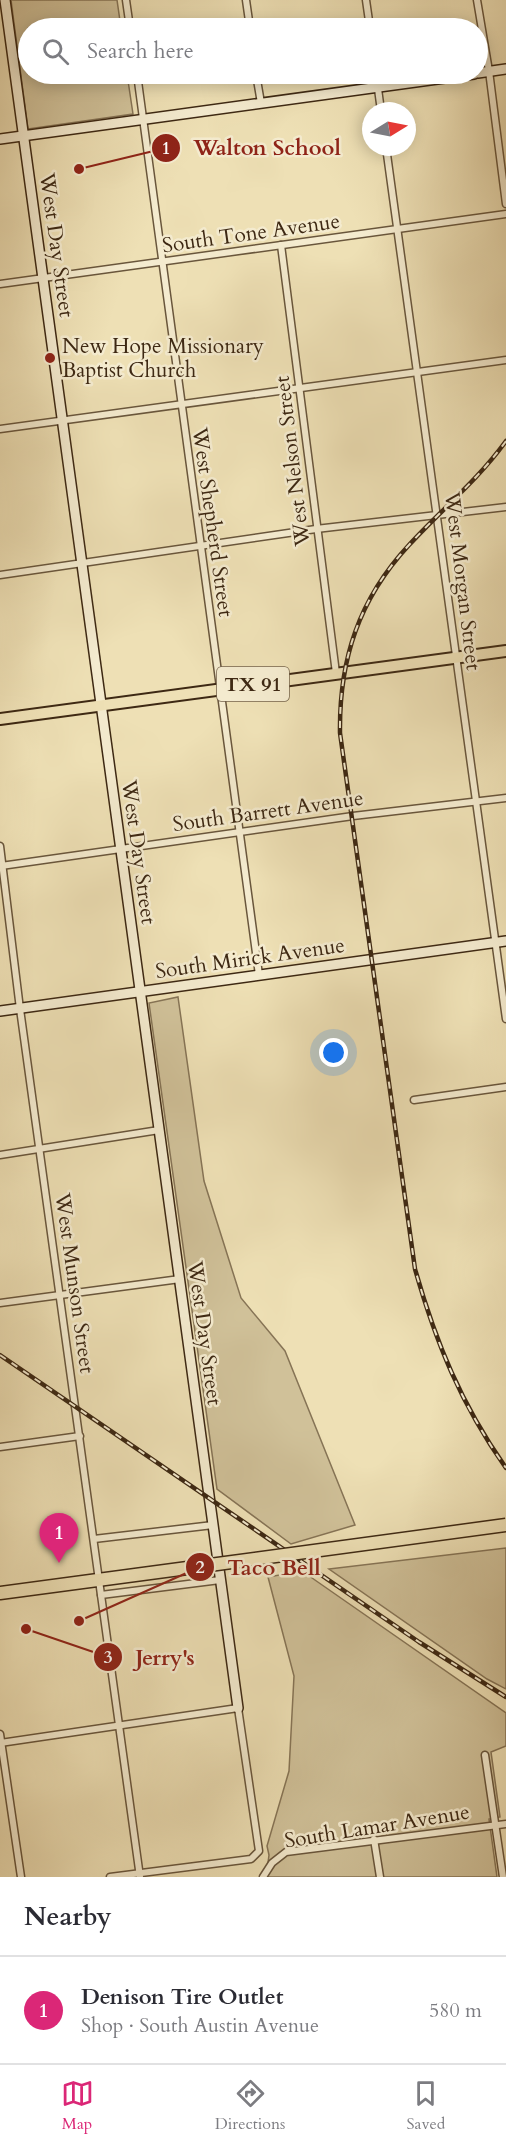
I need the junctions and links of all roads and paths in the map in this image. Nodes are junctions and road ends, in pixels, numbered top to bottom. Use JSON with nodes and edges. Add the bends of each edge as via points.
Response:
{"nodes":[{"id":1,"x":5,"y":0,"type":"edge"},
{"id":2,"x":126,"y":0,"type":"edge"},
{"id":3,"x":246,"y":0,"type":"edge"},
{"id":4,"x":366,"y":0,"type":"edge"},
{"id":5,"x":477,"y":0,"type":"edge"},
{"id":6,"x":129,"y":18,"type":"edge"},
{"id":7,"x":249,"y":18,"type":"edge"},
{"id":8,"x":369,"y":18,"type":"edge"},
{"id":9,"x":480,"y":18,"type":"edge"},
{"id":10,"x":488,"y":65,"type":"edge"},
{"id":11,"x":506,"y":69,"type":"edge"},
{"id":12,"x":489,"y":71,"type":"junction"},
{"id":13,"x":138,"y":84,"type":"edge"},
{"id":14,"x":258,"y":84,"type":"edge"},
{"id":15,"x":378,"y":84,"type":"edge"},
{"id":16,"x":399,"y":84,"type":"edge"},
{"id":17,"x":378,"y":87,"type":"junction"},
{"id":18,"x":380,"y":102,"type":"edge"},
{"id":19,"x":261,"y":103,"type":"junction"},
{"id":20,"x":143,"y":119,"type":"junction"},
{"id":21,"x":24,"y":135,"type":"junction"},
{"id":22,"x":0,"y":139,"type":"edge"},
{"id":23,"x":387,"y":156,"type":"edge"},
{"id":24,"x":506,"y":204,"type":"edge"},
{"id":25,"x":506,"y":214,"type":"edge"},
{"id":26,"x":397,"y":229,"type":"junction"},
{"id":27,"x":281,"y":245,"type":"junction"},
{"id":28,"x":161,"y":262,"type":"junction"},
{"id":29,"x":43,"y":278,"type":"junction"},
{"id":30,"x":0,"y":284,"type":"edge"},
{"id":31,"x":506,"y":360,"type":"edge"},
{"id":32,"x":418,"y":371,"type":"junction"},
{"id":33,"x":300,"y":387,"type":"junction"},
{"id":34,"x":181,"y":404,"type":"junction"},
{"id":35,"x":62,"y":420,"type":"junction"},
{"id":36,"x":0,"y":429,"type":"edge"},
{"id":37,"x":506,"y":507,"type":"edge"},
{"id":38,"x":439,"y":516,"type":"junction"},
{"id":39,"x":316,"y":529,"type":"junction"},
{"id":40,"x":199,"y":547,"type":"junction"},
{"id":41,"x":82,"y":564,"type":"junction"},
{"id":42,"x":0,"y":575,"type":"edge"},
{"id":43,"x":506,"y":651,"type":"edge"},
{"id":44,"x":457,"y":657,"type":"junction"},
{"id":45,"x":336,"y":673,"type":"junction"},
{"id":46,"x":219,"y":689,"type":"junction"},
{"id":47,"x":101,"y":706,"type":"junction"},
{"id":48,"x":0,"y":719,"type":"edge"},
{"id":49,"x":506,"y":798,"type":"edge"},
{"id":50,"x":475,"y":803,"type":"junction"},
{"id":51,"x":239,"y":832,"type":"junction"},
{"id":52,"x":0,"y":846,"type":"edge"},
{"id":53,"x":120,"y":848,"type":"junction"},
{"id":54,"x":1,"y":866,"type":"edge"},
{"id":55,"x":506,"y":941,"type":"edge"},
{"id":56,"x":495,"y":942,"type":"junction"},
{"id":57,"x":260,"y":975,"type":"junction"},
{"id":58,"x":140,"y":992,"type":"junction"},
{"id":59,"x":20,"y":1009,"type":"junction"},
{"id":60,"x":0,"y":1011,"type":"edge"},
{"id":61,"x":506,"y":1019,"type":"edge"},
{"id":62,"x":506,"y":1087,"type":"edge"},
{"id":63,"x":414,"y":1100,"type":"dead end"},
{"id":64,"x":159,"y":1130,"type":"junction"},
{"id":65,"x":39,"y":1149,"type":"junction"},
{"id":66,"x":0,"y":1155,"type":"edge"},
{"id":67,"x":180,"y":1279,"type":"junction"},
{"id":68,"x":60,"y":1296,"type":"junction"},
{"id":69,"x":0,"y":1303,"type":"edge"},
{"id":70,"x":80,"y":1436,"type":"junction"},
{"id":71,"x":0,"y":1447,"type":"edge"},
{"id":72,"x":213,"y":1525,"type":"junction"},
{"id":73,"x":506,"y":1525,"type":"edge"},
{"id":74,"x":94,"y":1539,"type":"junction"},
{"id":75,"x":99,"y":1580,"type":"junction"},
{"id":76,"x":220,"y":1580,"type":"junction"},
{"id":77,"x":0,"y":1593,"type":"edge"},
{"id":78,"x":102,"y":1595,"type":"junction"},
{"id":79,"x":238,"y":1708,"type":"junction"},
{"id":80,"x":119,"y":1725,"type":"junction"},
{"id":81,"x":0,"y":1734,"type":"edge"},
{"id":82,"x":1,"y":1743,"type":"edge"},
{"id":83,"x":485,"y":1755,"type":"dead end"},
{"id":84,"x":506,"y":1824,"type":"edge"},
{"id":85,"x":495,"y":1825,"type":"junction"},
{"id":86,"x":374,"y":1839,"type":"junction"},
{"id":87,"x":140,"y":1875,"type":"edge"},
{"id":88,"x":21,"y":1877,"type":"edge"},
{"id":89,"x":110,"y":1877,"type":"edge"},
{"id":90,"x":263,"y":1877,"type":"edge"},
{"id":91,"x":380,"y":1877,"type":"edge"},
{"id":92,"x":502,"y":1877,"type":"edge"}],
"edges":[{"from":1,"to":21,"type":"street","name":"West Day Street"},
{"from":2,"to":6,"type":"street"},
{"from":3,"to":7,"type":"street"},
{"from":4,"to":8,"type":"street"},
{"from":5,"to":9,"type":"street"},
{"from":10,"to":12,"type":"street"},
{"from":11,"to":12,"type":"street"},
{"from":12,"to":24,"type":"street"},
{"from":13,"to":20,"type":"street","name":"West Shepherd Street"},
{"from":14,"to":19,"type":"street"},
{"from":15,"to":17,"type":"street"},
{"from":16,"to":17,"type":"street"},
{"from":17,"to":18,"type":"street"},
{"from":17,"to":19,"type":"street"},
{"from":19,"to":20,"type":"street"},
{"from":20,"to":21,"type":"street"},
{"from":20,"to":28,"type":"street","name":"West Shepherd Street"},
{"from":21,"to":22,"type":"street"},
{"from":21,"to":29,"type":"street","name":"West Day Street"},
{"from":23,"to":26,"type":"street","name":"West Morgan Street"},
{"from":25,"to":26,"type":"street","name":"South Tone Avenue"},
{"from":26,"to":27,"type":"street","name":"South Tone Avenue"},
{"from":26,"to":32,"type":"street","name":"West Morgan Street"},
{"from":27,"to":28,"type":"street","name":"South Tone Avenue"},
{"from":27,"to":33,"type":"street","name":"West Nelson Street"},
{"from":28,"to":29,"type":"street","name":"South Tone Avenue"},
{"from":28,"to":34,"type":"street","name":"West Shepherd Street"},
{"from":29,"to":30,"type":"street","name":"South Tone Avenue"},
{"from":29,"to":35,"type":"street","name":"West Day Street"},
{"from":31,"to":32,"type":"street"},
{"from":32,"to":33,"type":"street"},
{"from":32,"to":38,"type":"street","name":"West Morgan Street"},
{"from":33,"to":34,"type":"street"},
{"from":33,"to":39,"type":"street","name":"West Nelson Street"},
{"from":34,"to":35,"type":"street"},
{"from":34,"to":40,"type":"street","name":"West Shepherd Street"},
{"from":35,"to":36,"type":"street"},
{"from":35,"to":41,"type":"street","name":"West Day Street"},
{"from":37,"to":38,"type":"street"},
{"from":38,"to":39,"type":"street"},
{"from":38,"to":44,"type":"street","name":"West Morgan Street"},
{"from":39,"to":40,"type":"street"},
{"from":39,"to":45,"type":"street","name":"West Nelson Street"},
{"from":40,"to":41,"type":"street"},
{"from":40,"to":46,"type":"street","name":"West Shepherd Street"},
{"from":41,"to":42,"type":"street"},
{"from":41,"to":47,"type":"street","name":"West Day Street"},
{"from":43,"to":44,"type":"main road","number":"TX 91"},
{"from":44,"to":45,"type":"main road","number":"TX 91"},
{"from":44,"to":50,"type":"street","name":"West Morgan Street"},
{"from":45,"to":46,"type":"main road","number":"TX 91"},
{"from":46,"to":47,"type":"main road","number":"TX 91"},
{"from":46,"to":51,"type":"street","name":"West Shepherd Street"},
{"from":47,"to":48,"type":"main road","number":"TX 91"},
{"from":47,"to":53,"type":"street","name":"West Day Street"},
{"from":49,"to":50,"type":"street","name":"South Barrett Avenue"},
{"from":50,"to":51,"type":"street","name":"South Barrett Avenue"},
{"from":50,"to":56,"type":"street","name":"West Morgan Street"},
{"from":51,"to":53,"type":"street","name":"South Barrett Avenue"},
{"from":51,"to":57,"type":"street","name":"West Shepherd Street"},
{"from":52,"to":54,"type":"street","name":"West Munson Street"},
{"from":53,"to":54,"type":"street","name":"South Barrett Avenue"},
{"from":53,"to":58,"type":"street","name":"West Day Street"},
{"from":54,"to":59,"type":"street","name":"West Munson Street"},
{"from":55,"to":56,"type":"street","name":"South Mirick Avenue"},
{"from":56,"to":57,"type":"street","name":"South Mirick Avenue"},
{"from":56,"to":61,"type":"street","name":"West Morgan Street"},
{"from":57,"to":58,"type":"street","name":"South Mirick Avenue"},
{"from":58,"to":59,"type":"street","name":"South Mirick Avenue"},
{"from":58,"to":64,"type":"street","name":"West Day Street"},
{"from":59,"to":60,"type":"street","name":"South Mirick Avenue"},
{"from":59,"to":65,"type":"street","name":"West Munson Street"},
{"from":62,"to":63,"type":"street"},
{"from":64,"to":65,"type":"street"},
{"from":64,"to":67,"type":"street","name":"West Day Street"},
{"from":65,"to":66,"type":"street"},
{"from":65,"to":68,"type":"street","name":"West Munson Street"},
{"from":67,"to":68,"type":"street"},
{"from":67,"to":72,"type":"street","name":"West Day Street"},
{"from":68,"to":69,"type":"street"},
{"from":68,"to":70,"type":"street","name":"West Munson Street"},
{"from":70,"to":71,"type":"street"},
{"from":70,"to":74,"type":"street","name":"West Munson Street"},
{"from":72,"to":74,"type":"street"},
{"from":72,"to":76,"type":"street","name":"West Day Street"},
{"from":73,"to":75,"type":"highway","bridge":true},
{"from":74,"to":75,"type":"street","name":"West Munson Street"},
{"from":75,"to":77,"type":"highway"},
{"from":75,"to":78,"type":"street","name":"West Munson Street"},
{"from":76,"to":78,"type":"street"},
{"from":76,"to":79,"type":"street","name":"West Day Street"},
{"from":78,"to":80,"type":"street","name":"West Munson Street"},
{"from":79,"to":80,"type":"street"},
{"from":79,"to":87,"type":"street","name":"South Lamar Avenue","via":[[259,1851],[251,1859]]},
{"from":80,"to":82,"type":"street"},
{"from":80,"to":87,"type":"street","name":"West Munson Street"},
{"from":81,"to":82,"type":"street"},
{"from":82,"to":88,"type":"street"},
{"from":83,"to":85,"type":"street"},
{"from":84,"to":85,"type":"street","name":"South Lamar Avenue"},
{"from":85,"to":86,"type":"street","name":"South Lamar Avenue"},
{"from":85,"to":92,"type":"street"},
{"from":86,"to":90,"type":"street","name":"South Lamar Avenue","via":[[286,1852]]},
{"from":86,"to":91,"type":"street"},
{"from":87,"to":89,"type":"street","name":"South Lamar Avenue"}]}
